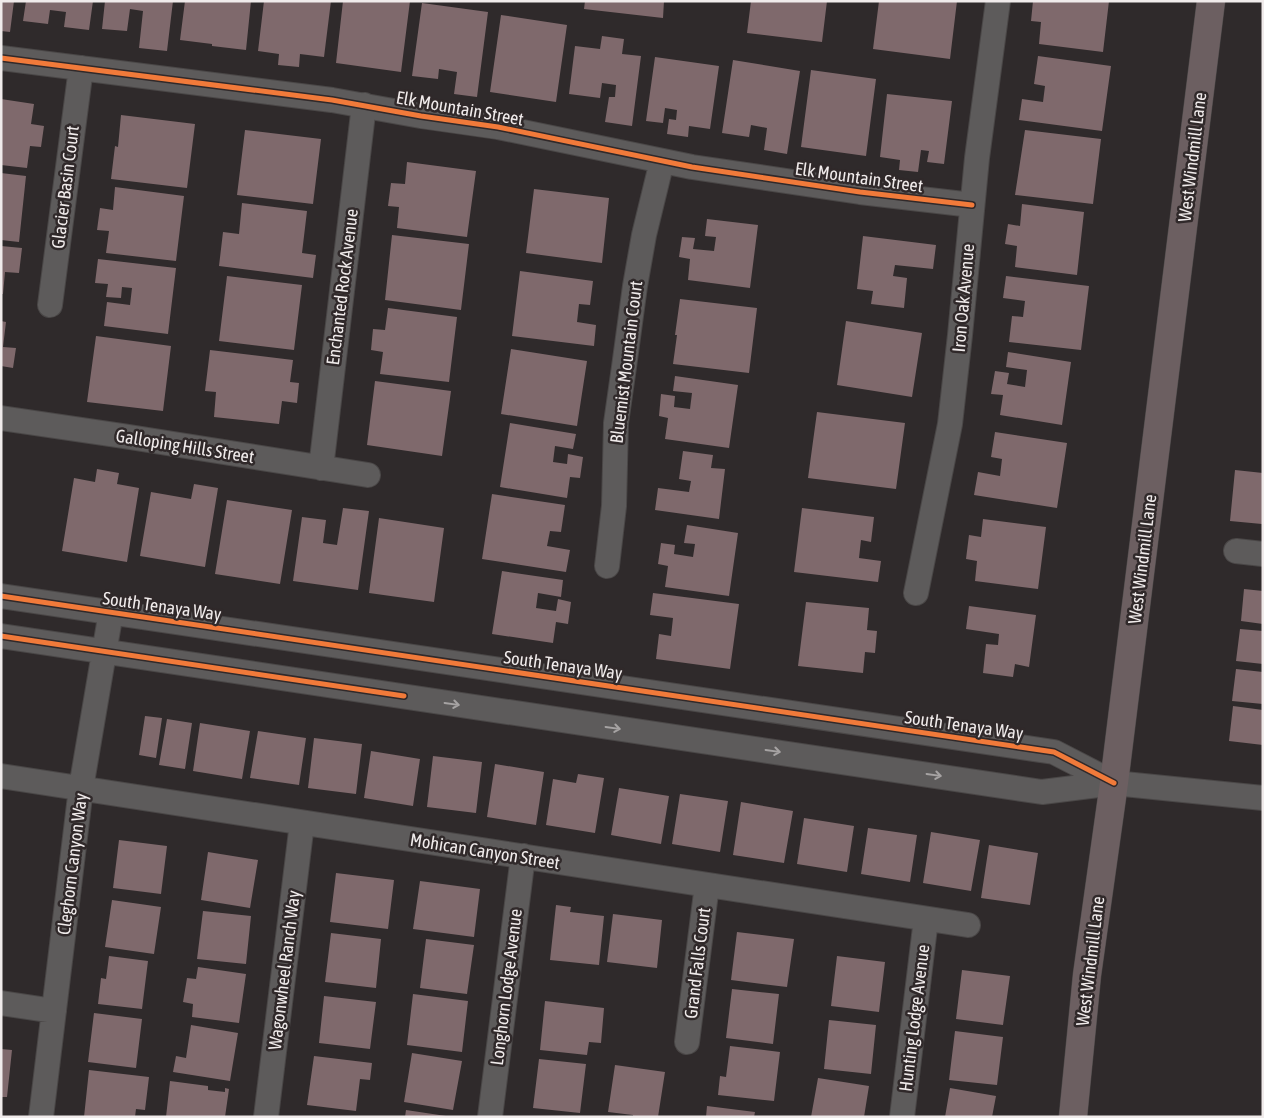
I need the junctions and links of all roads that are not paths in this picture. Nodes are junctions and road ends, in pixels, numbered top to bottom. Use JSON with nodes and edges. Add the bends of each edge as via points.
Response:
{"nodes":[{"id":1,"x":998,"y":1,"type":"edge"},
{"id":2,"x":1211,"y":1,"type":"edge"},
{"id":3,"x":1,"y":58,"type":"edge"},
{"id":4,"x":80,"y":68,"type":"junction"},
{"id":5,"x":364,"y":106,"type":"junction"},
{"id":6,"x":662,"y":161,"type":"junction"},
{"id":7,"x":972,"y":205,"type":"junction"},
{"id":8,"x":50,"y":305,"type":"dead end"},
{"id":9,"x":1,"y":418,"type":"edge"},
{"id":10,"x":321,"y":468,"type":"junction"},
{"id":11,"x":368,"y":476,"type":"dead end"},
{"id":12,"x":1236,"y":550,"type":"dead end"},
{"id":13,"x":1263,"y":554,"type":"edge"},
{"id":14,"x":607,"y":566,"type":"dead end"},
{"id":15,"x":916,"y":593,"type":"dead end"},
{"id":16,"x":1,"y":596,"type":"edge"},
{"id":17,"x":111,"y":612,"type":"junction"},
{"id":18,"x":1,"y":636,"type":"edge"},
{"id":19,"x":104,"y":652,"type":"junction"},
{"id":20,"x":1,"y":776,"type":"edge"},
{"id":21,"x":1114,"y":782,"type":"junction"},
{"id":22,"x":81,"y":788,"type":"junction"},
{"id":23,"x":1263,"y":798,"type":"edge"},
{"id":24,"x":302,"y":823,"type":"junction"},
{"id":25,"x":523,"y":856,"type":"junction"},
{"id":26,"x":707,"y":884,"type":"junction"},
{"id":27,"x":926,"y":919,"type":"junction"},
{"id":28,"x":968,"y":925,"type":"dead end"},
{"id":29,"x":1,"y":1003,"type":"edge"},
{"id":30,"x":54,"y":1012,"type":"junction"},
{"id":31,"x":687,"y":1042,"type":"dead end"},
{"id":32,"x":41,"y":1117,"type":"edge"},
{"id":33,"x":266,"y":1117,"type":"edge"},
{"id":34,"x":490,"y":1117,"type":"edge"},
{"id":35,"x":902,"y":1117,"type":"edge"},
{"id":36,"x":1073,"y":1117,"type":"edge"}],
"edges":[{"from":1,"to":7,"type":"street","name":"Iron Oak Avenue"},
{"from":2,"to":21,"type":"main road","name":"West Windmill Lane"},
{"from":3,"to":4,"type":"street","name":"Elk Mountain Street"},
{"from":4,"to":5,"type":"street","name":"Elk Mountain Street"},
{"from":4,"to":8,"type":"street","name":"Glacier Basin Court"},
{"from":5,"to":6,"type":"street","name":"Elk Mountain Street","via":[[498,128]]},
{"from":5,"to":10,"type":"street","name":"Enchanted Rock Avenue"},
{"from":6,"to":7,"type":"street","name":"Elk Mountain Street","via":[[860,192]]},
{"from":6,"to":14,"type":"street","name":"Bluemist Mountain Court","via":[[635,286],[616,423],[614,506]]},
{"from":7,"to":15,"type":"street","name":"Iron Oak Avenue","via":[[950,424]]},
{"from":9,"to":10,"type":"street","name":"Galloping Hills Street"},
{"from":10,"to":11,"type":"street","name":"Galloping Hills Street"},
{"from":12,"to":13,"type":"street"},
{"from":16,"to":17,"type":"street","name":"South Tenaya Way"},
{"from":17,"to":19,"type":"street","name":"Cleghorn Canyon Way"},
{"from":17,"to":21,"type":"street","name":"South Tenaya Way","via":[[1054,752]]},
{"from":18,"to":19,"type":"street","name":"South Tenaya Way"},
{"from":19,"to":21,"type":"street","name":"South Tenaya Way","one_way":true,"via":[[1042,792]]},
{"from":19,"to":22,"type":"street","name":"Cleghorn Canyon Way"},
{"from":20,"to":22,"type":"street","name":"Mohican Canyon Street"},
{"from":21,"to":23,"type":"street","name":"South Tenaya Way"},
{"from":21,"to":36,"type":"main road","name":"West Windmill Lane","via":[[1087,975]]},
{"from":22,"to":24,"type":"street","name":"Mohican Canyon Street"},
{"from":22,"to":30,"type":"street","name":"Cleghorn Canyon Way"},
{"from":24,"to":25,"type":"street","name":"Mohican Canyon Street"},
{"from":24,"to":33,"type":"street","name":"Wagonwheel Ranch Way"},
{"from":25,"to":26,"type":"street","name":"Mohican Canyon Street"},
{"from":25,"to":34,"type":"street","name":"Longhorn Lodge Avenue"},
{"from":26,"to":27,"type":"street","name":"Mohican Canyon Street"},
{"from":26,"to":31,"type":"street","name":"Grand Falls Court"},
{"from":27,"to":28,"type":"street","name":"Mohican Canyon Street"},
{"from":27,"to":35,"type":"street","name":"Hunting Lodge Avenue"},
{"from":29,"to":30,"type":"street"},
{"from":30,"to":32,"type":"street","name":"Cleghorn Canyon Way"}]}
